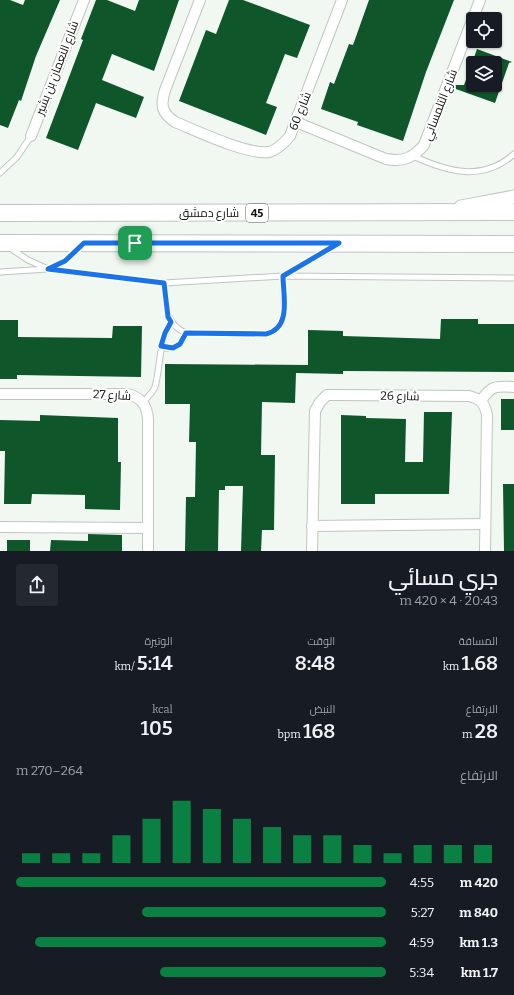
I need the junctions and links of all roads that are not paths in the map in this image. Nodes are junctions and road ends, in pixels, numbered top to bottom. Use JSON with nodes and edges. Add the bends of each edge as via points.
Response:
{"nodes":[{"id":1,"x":84,"y":0,"type":"edge"},
{"id":2,"x":200,"y":0,"type":"edge"},
{"id":3,"x":342,"y":0,"type":"edge"},
{"id":4,"x":480,"y":0,"type":"edge"},
{"id":5,"x":296,"y":122,"type":"junction"},
{"id":6,"x":31,"y":136,"type":"joint"},
{"id":7,"x":514,"y":154,"type":"edge"},
{"id":8,"x":413,"y":156,"type":"junction"},
{"id":9,"x":0,"y":173,"type":"edge"},
{"id":10,"x":514,"y":197,"type":"edge"},
{"id":11,"x":514,"y":212,"type":"edge"},
{"id":12,"x":0,"y":213,"type":"edge"},
{"id":13,"x":428,"y":213,"type":"junction"},
{"id":14,"x":1,"y":243,"type":"edge"},
{"id":15,"x":84,"y":243,"type":"junction"},
{"id":16,"x":339,"y":243,"type":"junction"},
{"id":17,"x":514,"y":244,"type":"edge"},
{"id":18,"x":48,"y":269,"type":"junction"},
{"id":19,"x":0,"y":272,"type":"edge"},
{"id":20,"x":283,"y":276,"type":"junction"},
{"id":21,"x":514,"y":278,"type":"edge"},
{"id":22,"x":164,"y":283,"type":"junction"},
{"id":23,"x":171,"y":322,"type":"junction"},
{"id":24,"x":186,"y":333,"type":"junction"},
{"id":25,"x":161,"y":346,"type":"junction"},
{"id":26,"x":514,"y":387,"type":"edge"},
{"id":27,"x":0,"y":394,"type":"edge"},
{"id":28,"x":482,"y":401,"type":"junction"},
{"id":29,"x":144,"y":402,"type":"junction"},
{"id":30,"x":484,"y":524,"type":"junction"},
{"id":31,"x":312,"y":526,"type":"junction"},
{"id":32,"x":0,"y":527,"type":"edge"},
{"id":33,"x":148,"y":528,"type":"junction"},
{"id":34,"x":148,"y":551,"type":"edge"},
{"id":35,"x":312,"y":551,"type":"edge"},
{"id":36,"x":485,"y":551,"type":"edge"}],
"edges":[{"from":1,"to":6,"type":"street","name":"شارع النعمان بن بشير"},
{"from":2,"to":5,"type":"street","name":"شارع 60","via":[[165,90],[162,109],[166,116],[253,152],[270,152],[283,144]]},
{"from":3,"to":5,"type":"street","name":"شارع 60"},
{"from":4,"to":8,"type":"street","name":"شارع التلمساني","via":[[424,145]]},
{"from":5,"to":8,"type":"street","via":[[386,159],[397,161]]},
{"from":6,"to":9,"type":"lane","via":[[17,157]]},
{"from":7,"to":8,"type":"lane","via":[[504,163],[481,172],[447,169]]},
{"from":10,"to":13,"type":"street"},
{"from":11,"to":13,"type":"main road","name":"شارع دمشق","number":"45"},
{"from":12,"to":13,"type":"main road","name":"شارع دمشق","number":"45"},
{"from":14,"to":15,"type":"main road"},
{"from":14,"to":18,"type":"lane"},
{"from":15,"to":16,"type":"main road"},
{"from":15,"to":18,"type":"lane","via":[[65,261]]},
{"from":16,"to":17,"type":"main road"},
{"from":16,"to":20,"type":"lane"},
{"from":18,"to":19,"type":"lane"},
{"from":18,"to":22,"type":"lane"},
{"from":20,"to":21,"type":"lane"},
{"from":20,"to":22,"type":"lane"},
{"from":20,"to":24,"type":"lane","via":[[284,314],[281,324],[275,330],[266,334]]},
{"from":22,"to":23,"type":"lane","via":[[168,317]]},
{"from":23,"to":24,"type":"lane"},
{"from":23,"to":25,"type":"lane"},
{"from":24,"to":25,"type":"lane","via":[[183,341],[177,346]]},
{"from":25,"to":29,"type":"lane","via":[[154,388]]},
{"from":26,"to":28,"type":"street","via":[[493,388],[486,393]]},
{"from":27,"to":29,"type":"street","name":"شارع 27","via":[[127,394],[137,396]]},
{"from":28,"to":30,"type":"street","via":[[487,415]]},
{"from":28,"to":31,"type":"street","name":"شارع 26","via":[[470,396],[327,395],[315,411]]},
{"from":29,"to":33,"type":"street","name":"شارع 27","via":[[148,410]]},
{"from":30,"to":31,"type":"street"},
{"from":30,"to":36,"type":"street"},
{"from":31,"to":35,"type":"street","name":"شارع 26"},
{"from":32,"to":33,"type":"street"},
{"from":33,"to":34,"type":"street","name":"شارع 27"}]}
